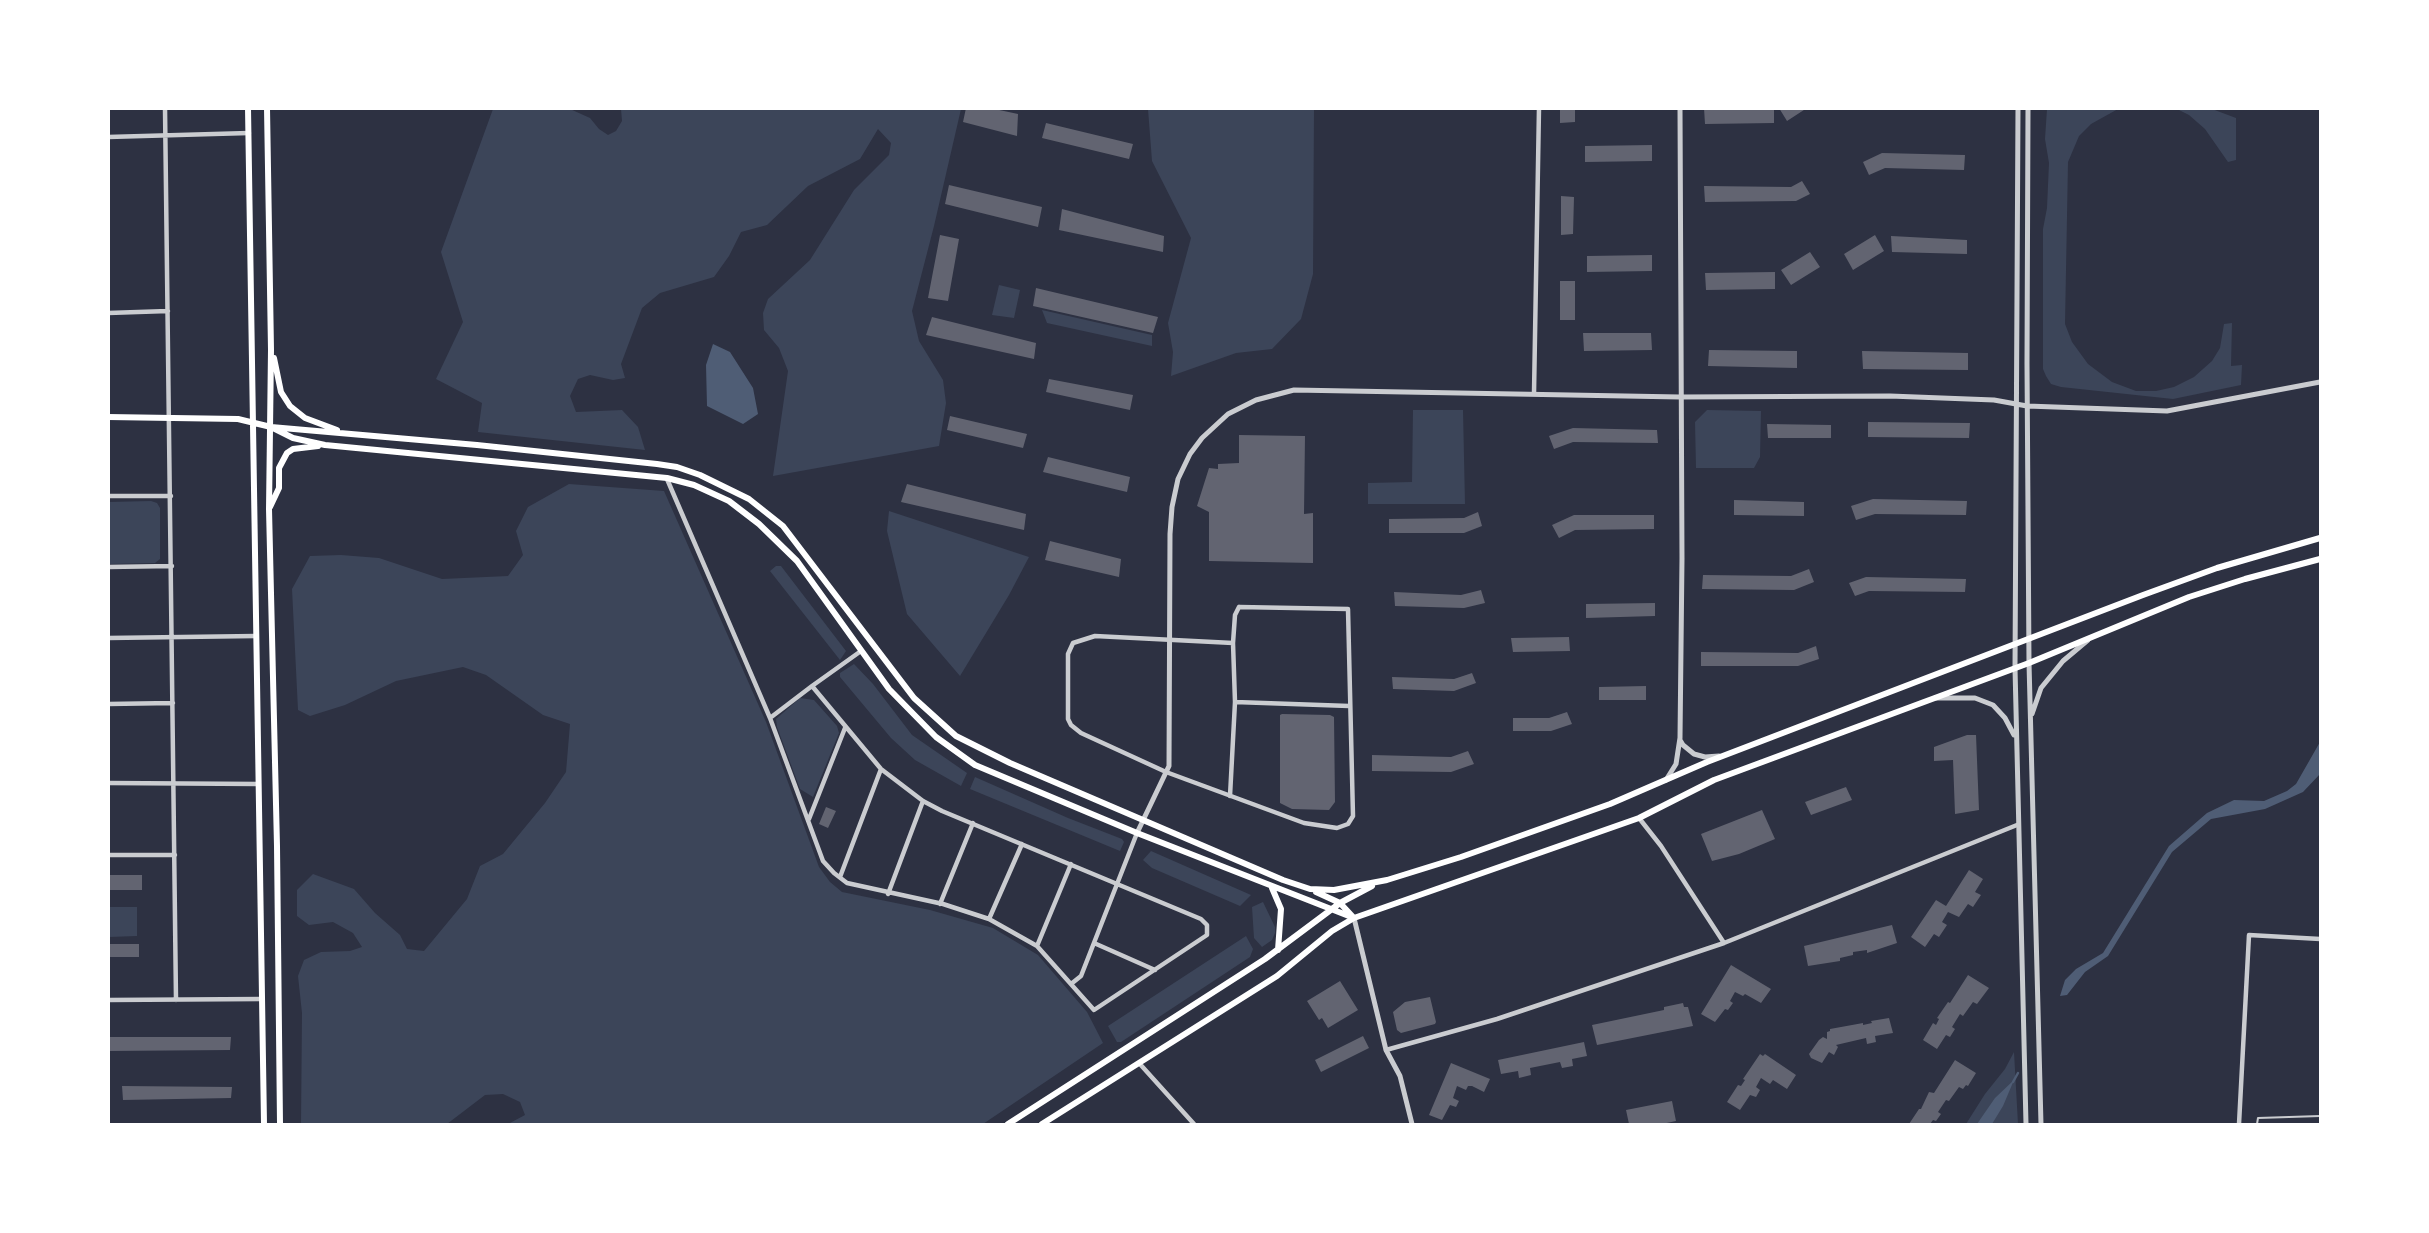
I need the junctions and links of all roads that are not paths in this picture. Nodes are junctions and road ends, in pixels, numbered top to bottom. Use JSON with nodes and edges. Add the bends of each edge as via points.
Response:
{"nodes":[{"id":1,"x":165,"y":108,"type":"edge"},
{"id":2,"x":248,"y":108,"type":"edge"},
{"id":3,"x":267,"y":108,"type":"edge"},
{"id":4,"x":1539,"y":108,"type":"edge"},
{"id":5,"x":1680,"y":108,"type":"edge"},
{"id":6,"x":2018,"y":108,"type":"edge"},
{"id":7,"x":2028,"y":108,"type":"edge"},
{"id":8,"x":249,"y":133,"type":"junction"},
{"id":9,"x":165,"y":136,"type":"junction"},
{"id":10,"x":108,"y":137,"type":"edge"},
{"id":11,"x":168,"y":311,"type":"junction"},
{"id":12,"x":108,"y":313,"type":"edge"},
{"id":13,"x":271,"y":350,"type":"junction"},
{"id":14,"x":2320,"y":382,"type":"edge"},
{"id":15,"x":1534,"y":393,"type":"junction"},
{"id":16,"x":1681,"y":397,"type":"junction"},
{"id":17,"x":2015,"y":404,"type":"junction"},
{"id":18,"x":2027,"y":406,"type":"junction"},
{"id":19,"x":108,"y":417,"type":"edge"},
{"id":20,"x":170,"y":417,"type":"junction"},
{"id":21,"x":253,"y":422,"type":"junction"},
{"id":22,"x":271,"y":427,"type":"junction"},
{"id":23,"x":344,"y":433,"type":"junction"},
{"id":24,"x":325,"y":445,"type":"junction"},
{"id":25,"x":667,"y":478,"type":"junction"},
{"id":26,"x":108,"y":496,"type":"edge"},
{"id":27,"x":171,"y":496,"type":"junction"},
{"id":28,"x":269,"y":509,"type":"junction"},
{"id":29,"x":2320,"y":538,"type":"edge"},
{"id":30,"x":2320,"y":559,"type":"edge"},
{"id":31,"x":172,"y":566,"type":"junction"},
{"id":32,"x":108,"y":567,"type":"edge"},
{"id":33,"x":173,"y":636,"type":"junction"},
{"id":34,"x":256,"y":636,"type":"junction"},
{"id":35,"x":108,"y":638,"type":"edge"},
{"id":36,"x":2091,"y":638,"type":"junction"},
{"id":37,"x":1169,"y":639,"type":"junction"},
{"id":38,"x":2029,"y":639,"type":"junction"},
{"id":39,"x":1233,"y":643,"type":"junction"},
{"id":40,"x":2015,"y":644,"type":"junction"},
{"id":41,"x":861,"y":651,"type":"junction"},
{"id":42,"x":2029,"y":663,"type":"junction"},
{"id":43,"x":2015,"y":668,"type":"junction"},
{"id":44,"x":812,"y":686,"type":"junction"},
{"id":45,"x":1933,"y":698,"type":"junction"},
{"id":46,"x":1235,"y":702,"type":"junction"},
{"id":47,"x":173,"y":703,"type":"junction"},
{"id":48,"x":108,"y":704,"type":"edge"},
{"id":49,"x":1349,"y":706,"type":"junction"},
{"id":50,"x":770,"y":718,"type":"junction"},
{"id":51,"x":2030,"y":720,"type":"junction"},
{"id":52,"x":845,"y":728,"type":"junction"},
{"id":53,"x":1680,"y":738,"type":"junction"},
{"id":54,"x":2016,"y":738,"type":"junction"},
{"id":55,"x":1722,"y":756,"type":"junction"},
{"id":56,"x":881,"y":769,"type":"junction"},
{"id":57,"x":1166,"y":772,"type":"junction"},
{"id":58,"x":1666,"y":780,"type":"junction"},
{"id":59,"x":174,"y":782,"type":"junction"},
{"id":60,"x":108,"y":783,"type":"edge"},
{"id":61,"x":258,"y":784,"type":"junction"},
{"id":62,"x":1230,"y":796,"type":"junction"},
{"id":63,"x":923,"y":801,"type":"junction"},
{"id":64,"x":1639,"y":818,"type":"junction"},
{"id":65,"x":808,"y":820,"type":"junction"},
{"id":66,"x":1143,"y":820,"type":"junction"},
{"id":67,"x":973,"y":824,"type":"junction"},
{"id":68,"x":2017,"y":825,"type":"junction"},
{"id":69,"x":1137,"y":833,"type":"junction"},
{"id":70,"x":1022,"y":844,"type":"junction"},
{"id":71,"x":108,"y":855,"type":"edge"},
{"id":72,"x":175,"y":855,"type":"junction"},
{"id":73,"x":1071,"y":864,"type":"junction"},
{"id":74,"x":839,"y":877,"type":"junction"},
{"id":75,"x":1387,"y":880,"type":"junction"},
{"id":76,"x":1116,"y":883,"type":"junction"},
{"id":77,"x":1271,"y":887,"type":"junction"},
{"id":78,"x":1310,"y":889,"type":"junction"},
{"id":79,"x":888,"y":894,"type":"junction"},
{"id":80,"x":1340,"y":903,"type":"junction"},
{"id":81,"x":940,"y":904,"type":"junction"},
{"id":82,"x":1331,"y":910,"type":"junction"},
{"id":83,"x":1354,"y":918,"type":"junction"},
{"id":84,"x":989,"y":919,"type":"junction"},
{"id":85,"x":2320,"y":939,"type":"edge"},
{"id":86,"x":1094,"y":943,"type":"junction"},
{"id":87,"x":1724,"y":943,"type":"junction"},
{"id":88,"x":1037,"y":946,"type":"junction"},
{"id":89,"x":1278,"y":950,"type":"junction"},
{"id":90,"x":1155,"y":970,"type":"junction"},
{"id":91,"x":1071,"y":985,"type":"junction"},
{"id":92,"x":262,"y":999,"type":"junction"},
{"id":93,"x":108,"y":1000,"type":"edge"},
{"id":94,"x":176,"y":1000,"type":"junction"},
{"id":95,"x":1387,"y":1050,"type":"junction"},
{"id":96,"x":1139,"y":1063,"type":"junction"},
{"id":97,"x":2320,"y":1116,"type":"edge"},
{"id":98,"x":264,"y":1125,"type":"edge"},
{"id":99,"x":280,"y":1125,"type":"edge"},
{"id":100,"x":1008,"y":1125,"type":"edge"},
{"id":101,"x":1042,"y":1125,"type":"edge"},
{"id":102,"x":1194,"y":1125,"type":"edge"},
{"id":103,"x":1412,"y":1125,"type":"edge"},
{"id":104,"x":2026,"y":1125,"type":"edge"},
{"id":105,"x":2041,"y":1125,"type":"edge"},
{"id":106,"x":2239,"y":1125,"type":"edge"},
{"id":107,"x":2258,"y":1125,"type":"edge"}],
"edges":[{"from":1,"to":9,"type":"street"},
{"from":2,"to":8,"type":"main road"},
{"from":3,"to":13,"type":"main road"},
{"from":4,"to":15,"type":"street"},
{"from":5,"to":16,"type":"street"},
{"from":6,"to":17,"type":"street"},
{"from":7,"to":18,"type":"street"},
{"from":8,"to":9,"type":"street"},
{"from":8,"to":21,"type":"main road"},
{"from":9,"to":10,"type":"street"},
{"from":9,"to":11,"type":"street"},
{"from":11,"to":12,"type":"street"},
{"from":11,"to":20,"type":"street"},
{"from":13,"to":22,"type":"main road"},
{"from":13,"to":23,"type":"main road","via":[[281,392],[290,406],[305,418]]},
{"from":14,"to":18,"type":"street","via":[[2167,411]]},
{"from":15,"to":16,"type":"street"},
{"from":15,"to":37,"type":"street","via":[[1294,390],[1256,400],[1228,414],[1202,438],[1178,479],[1170,534]]},
{"from":16,"to":17,"type":"street","via":[[1890,396]]},
{"from":16,"to":53,"type":"street"},
{"from":17,"to":18,"type":"street"},
{"from":17,"to":40,"type":"street"},
{"from":18,"to":38,"type":"street"},
{"from":19,"to":20,"type":"main road"},
{"from":20,"to":21,"type":"main road"},
{"from":20,"to":27,"type":"street"},
{"from":21,"to":22,"type":"main road"},
{"from":21,"to":34,"type":"main road"},
{"from":22,"to":23,"type":"main road"},
{"from":22,"to":24,"type":"main road"},
{"from":22,"to":28,"type":"main road"},
{"from":23,"to":66,"type":"main road","via":[[657,464],[727,487],[783,526],[914,698],[940,724],[977,749]]},
{"from":24,"to":25,"type":"main road"},
{"from":24,"to":28,"type":"main road","via":[[287,453]]},
{"from":25,"to":41,"type":"main road","via":[[729,500],[759,524],[797,561]]},
{"from":25,"to":50,"type":"street"},
{"from":26,"to":27,"type":"street"},
{"from":27,"to":31,"type":"street"},
{"from":28,"to":99,"type":"main road"},
{"from":29,"to":38,"type":"main road","via":[[2217,568]]},
{"from":30,"to":36,"type":"main road","via":[[2200,594]]},
{"from":31,"to":32,"type":"street"},
{"from":31,"to":33,"type":"street"},
{"from":33,"to":34,"type":"street"},
{"from":33,"to":35,"type":"street"},
{"from":33,"to":47,"type":"street"},
{"from":34,"to":61,"type":"main road"},
{"from":36,"to":42,"type":"main road"},
{"from":36,"to":51,"type":"street","via":[[2041,688]]},
{"from":37,"to":39,"type":"street"},
{"from":37,"to":57,"type":"street"},
{"from":37,"to":57,"type":"street","via":[[1095,636],[1073,643],[1068,654],[1071,725]]},
{"from":38,"to":40,"type":"main road"},
{"from":38,"to":42,"type":"street"},
{"from":39,"to":46,"type":"street"},
{"from":39,"to":49,"type":"street","via":[[1239,607],[1348,609]]},
{"from":40,"to":43,"type":"street"},
{"from":40,"to":55,"type":"main road"},
{"from":41,"to":44,"type":"street"},
{"from":41,"to":69,"type":"main road","via":[[889,689],[936,737],[975,765]]},
{"from":42,"to":43,"type":"main road"},
{"from":42,"to":51,"type":"street"},
{"from":43,"to":45,"type":"main road"},
{"from":43,"to":54,"type":"street"},
{"from":44,"to":50,"type":"street"},
{"from":44,"to":52,"type":"street"},
{"from":45,"to":54,"type":"street","via":[[1975,698],[1993,705]]},
{"from":45,"to":64,"type":"main road","via":[[1714,780]]},
{"from":46,"to":49,"type":"street"},
{"from":46,"to":62,"type":"street"},
{"from":47,"to":48,"type":"street"},
{"from":47,"to":59,"type":"street"},
{"from":49,"to":62,"type":"street","via":[[1353,816],[1348,824],[1323,828]]},
{"from":50,"to":65,"type":"street"},
{"from":51,"to":105,"type":"street"},
{"from":52,"to":56,"type":"street"},
{"from":52,"to":65,"type":"street"},
{"from":53,"to":55,"type":"street","via":[[1694,754]]},
{"from":53,"to":58,"type":"street","via":[[1676,764]]},
{"from":54,"to":68,"type":"street"},
{"from":55,"to":58,"type":"main road"},
{"from":56,"to":63,"type":"street"},
{"from":56,"to":74,"type":"street"},
{"from":57,"to":62,"type":"street"},
{"from":57,"to":66,"type":"street"},
{"from":58,"to":75,"type":"main road","via":[[1611,804]]},
{"from":59,"to":60,"type":"street"},
{"from":59,"to":61,"type":"street"},
{"from":59,"to":72,"type":"street"},
{"from":61,"to":92,"type":"main road"},
{"from":63,"to":67,"type":"street"},
{"from":63,"to":79,"type":"street"},
{"from":64,"to":83,"type":"main road"},
{"from":64,"to":87,"type":"street"},
{"from":65,"to":74,"type":"street","via":[[824,861]]},
{"from":66,"to":69,"type":"street"},
{"from":66,"to":78,"type":"main road"},
{"from":67,"to":70,"type":"street"},
{"from":67,"to":81,"type":"street"},
{"from":68,"to":87,"type":"street"},
{"from":68,"to":104,"type":"street"},
{"from":69,"to":76,"type":"street"},
{"from":69,"to":77,"type":"main road"},
{"from":70,"to":73,"type":"street"},
{"from":70,"to":84,"type":"street"},
{"from":71,"to":72,"type":"street"},
{"from":72,"to":94,"type":"street"},
{"from":73,"to":76,"type":"street"},
{"from":73,"to":88,"type":"street"},
{"from":74,"to":79,"type":"street"},
{"from":75,"to":78,"type":"main road","via":[[1334,890]]},
{"from":75,"to":80,"type":"main road"},
{"from":76,"to":86,"type":"street"},
{"from":76,"to":90,"type":"street","via":[[1208,925],[1207,935]]},
{"from":77,"to":82,"type":"main road"},
{"from":77,"to":89,"type":"main road","via":[[1281,909]]},
{"from":78,"to":80,"type":"main road"},
{"from":79,"to":81,"type":"street"},
{"from":80,"to":82,"type":"main road"},
{"from":80,"to":83,"type":"main road"},
{"from":81,"to":84,"type":"street"},
{"from":82,"to":83,"type":"main road"},
{"from":82,"to":89,"type":"main road"},
{"from":83,"to":95,"type":"street"},
{"from":83,"to":96,"type":"main road","via":[[1277,976]]},
{"from":84,"to":88,"type":"street"},
{"from":85,"to":106,"type":"street","via":[[2249,935]]},
{"from":86,"to":90,"type":"street"},
{"from":86,"to":91,"type":"street","via":[[1081,976]]},
{"from":87,"to":95,"type":"street","via":[[1509,1015]]},
{"from":88,"to":91,"type":"street"},
{"from":89,"to":100,"type":"main road"},
{"from":90,"to":91,"type":"street","via":[[1094,1010]]},
{"from":92,"to":94,"type":"street"},
{"from":92,"to":98,"type":"main road"},
{"from":93,"to":94,"type":"street"},
{"from":95,"to":103,"type":"street","via":[[1400,1076]]},
{"from":96,"to":101,"type":"main road"},
{"from":96,"to":102,"type":"street"},
{"from":97,"to":107,"type":"lane","via":[[2258,1118]]}]}
